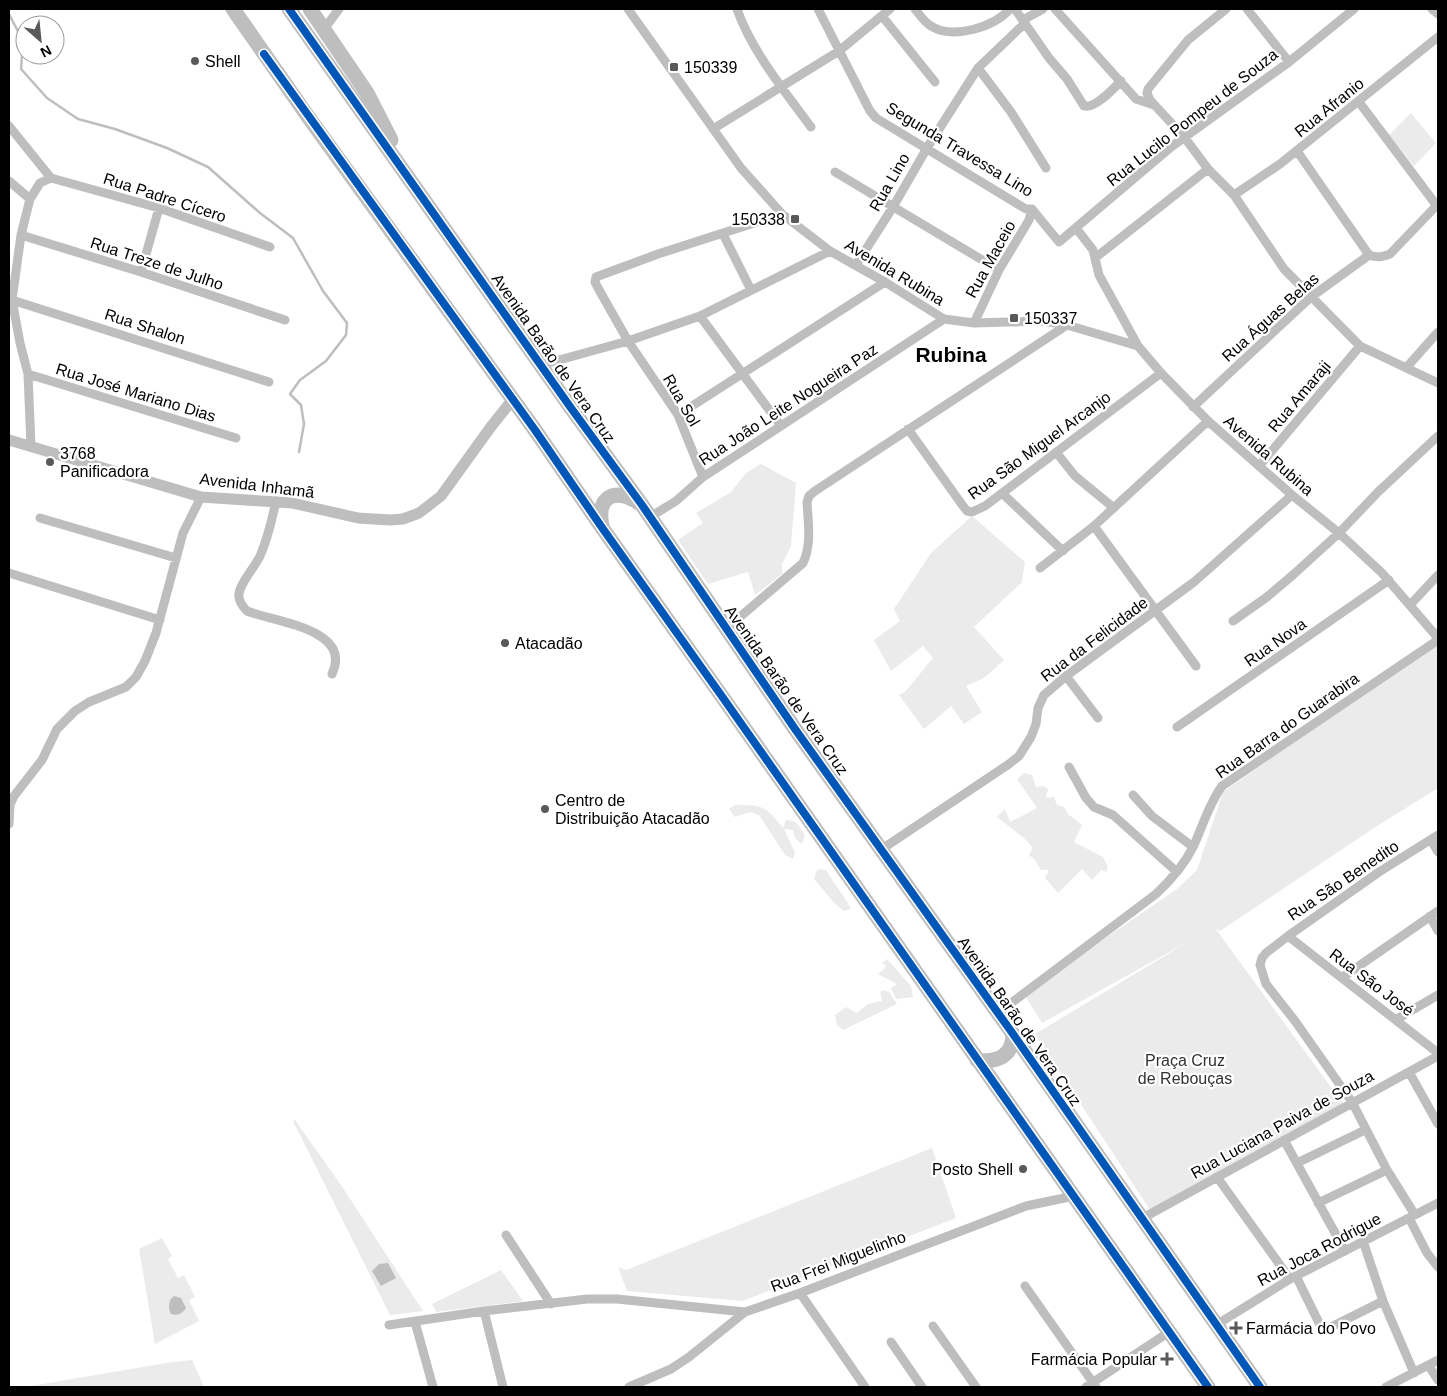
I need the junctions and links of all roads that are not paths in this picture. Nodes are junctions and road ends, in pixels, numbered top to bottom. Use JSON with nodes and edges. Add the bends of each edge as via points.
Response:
{"nodes":[{"id":1,"x":233,"y":9,"type":"edge"},
{"id":2,"x":290,"y":9,"type":"edge"},
{"id":3,"x":310,"y":9,"type":"edge"},
{"id":4,"x":339,"y":9,"type":"edge"},
{"id":5,"x":628,"y":9,"type":"edge"},
{"id":6,"x":737,"y":9,"type":"edge"},
{"id":7,"x":818,"y":9,"type":"edge"},
{"id":8,"x":890,"y":9,"type":"edge"},
{"id":9,"x":915,"y":9,"type":"edge"},
{"id":10,"x":1010,"y":9,"type":"edge"},
{"id":11,"x":1015,"y":9,"type":"edge"},
{"id":12,"x":1043,"y":9,"type":"edge"},
{"id":13,"x":1055,"y":9,"type":"edge"},
{"id":14,"x":1226,"y":9,"type":"edge"},
{"id":15,"x":1247,"y":9,"type":"edge"},
{"id":16,"x":1354,"y":9,"type":"edge"},
{"id":17,"x":1432,"y":9,"type":"edge"},
{"id":18,"x":1438,"y":14,"type":"edge"},
{"id":19,"x":882,"y":16,"type":"junction"},
{"id":20,"x":1024,"y":22,"type":"junction"},
{"id":21,"x":324,"y":29,"type":"junction"},
{"id":22,"x":1438,"y":37,"type":"edge"},
{"id":23,"x":839,"y":51,"type":"junction"},
{"id":24,"x":1289,"y":62,"type":"junction"},
{"id":25,"x":978,"y":68,"type":"junction"},
{"id":26,"x":1121,"y":81,"type":"junction"},
{"id":27,"x":935,"y":82,"type":"dead end"},
{"id":28,"x":781,"y":87,"type":"junction"},
{"id":29,"x":1359,"y":102,"type":"junction"},
{"id":30,"x":1154,"y":105,"type":"junction"},
{"id":31,"x":9,"y":126,"type":"edge"},
{"id":32,"x":810,"y":127,"type":"dead end"},
{"id":33,"x":713,"y":129,"type":"junction"},
{"id":34,"x":1185,"y":138,"type":"junction"},
{"id":35,"x":926,"y":148,"type":"junction"},
{"id":36,"x":1297,"y":151,"type":"junction"},
{"id":37,"x":1046,"y":168,"type":"dead end"},
{"id":38,"x":1208,"y":168,"type":"junction"},
{"id":39,"x":835,"y":172,"type":"dead end"},
{"id":40,"x":406,"y":173,"type":"junction"},
{"id":41,"x":52,"y":178,"type":"junction"},
{"id":42,"x":9,"y":181,"type":"edge"},
{"id":43,"x":1234,"y":195,"type":"junction"},
{"id":44,"x":30,"y":199,"type":"junction"},
{"id":45,"x":1438,"y":205,"type":"edge"},
{"id":46,"x":893,"y":207,"type":"junction"},
{"id":47,"x":159,"y":208,"type":"junction"},
{"id":48,"x":1032,"y":209,"type":"junction"},
{"id":49,"x":782,"y":214,"type":"junction"},
{"id":50,"x":1076,"y":228,"type":"junction"},
{"id":51,"x":723,"y":234,"type":"junction"},
{"id":52,"x":21,"y":235,"type":"junction"},
{"id":53,"x":270,"y":247,"type":"dead end"},
{"id":54,"x":830,"y":252,"type":"junction"},
{"id":55,"x":1370,"y":255,"type":"junction"},
{"id":56,"x":1095,"y":258,"type":"junction"},
{"id":57,"x":856,"y":265,"type":"junction"},
{"id":58,"x":999,"y":270,"type":"junction"},
{"id":59,"x":141,"y":272,"type":"junction"},
{"id":60,"x":884,"y":282,"type":"junction"},
{"id":61,"x":752,"y":290,"type":"junction"},
{"id":62,"x":1311,"y":297,"type":"junction"},
{"id":63,"x":12,"y":300,"type":"junction"},
{"id":64,"x":700,"y":316,"type":"junction"},
{"id":65,"x":944,"y":319,"type":"junction"},
{"id":66,"x":284,"y":320,"type":"dead end"},
{"id":67,"x":974,"y":323,"type":"junction"},
{"id":68,"x":1067,"y":325,"type":"junction"},
{"id":69,"x":1438,"y":332,"type":"edge"},
{"id":70,"x":628,"y":341,"type":"junction"},
{"id":71,"x":1138,"y":346,"type":"junction"},
{"id":72,"x":1360,"y":346,"type":"junction"},
{"id":73,"x":541,"y":364,"type":"junction"},
{"id":74,"x":1406,"y":368,"type":"junction"},
{"id":75,"x":1161,"y":373,"type":"junction"},
{"id":76,"x":28,"y":374,"type":"junction"},
{"id":77,"x":742,"y":374,"type":"junction"},
{"id":78,"x":269,"y":382,"type":"dead end"},
{"id":79,"x":1438,"y":383,"type":"edge"},
{"id":80,"x":513,"y":400,"type":"junction"},
{"id":81,"x":1193,"y":407,"type":"junction"},
{"id":82,"x":678,"y":415,"type":"junction"},
{"id":83,"x":1208,"y":421,"type":"junction"},
{"id":84,"x":781,"y":426,"type":"junction"},
{"id":85,"x":908,"y":429,"type":"junction"},
{"id":86,"x":1438,"y":436,"type":"edge"},
{"id":87,"x":236,"y":438,"type":"dead end"},
{"id":88,"x":9,"y":440,"type":"edge"},
{"id":89,"x":32,"y":446,"type":"junction"},
{"id":90,"x":1056,"y":452,"type":"junction"},
{"id":91,"x":1260,"y":465,"type":"junction"},
{"id":92,"x":703,"y":477,"type":"junction"},
{"id":93,"x":1002,"y":493,"type":"junction"},
{"id":94,"x":1292,"y":495,"type":"junction"},
{"id":95,"x":201,"y":497,"type":"junction"},
{"id":96,"x":276,"y":501,"type":"junction"},
{"id":97,"x":1114,"y":508,"type":"junction"},
{"id":98,"x":646,"y":511,"type":"junction"},
{"id":99,"x":40,"y":518,"type":"dead end"},
{"id":100,"x":1094,"y":526,"type":"junction"},
{"id":101,"x":603,"y":529,"type":"junction"},
{"id":102,"x":1339,"y":533,"type":"junction"},
{"id":103,"x":1063,"y":551,"type":"junction"},
{"id":104,"x":176,"y":558,"type":"junction"},
{"id":105,"x":1040,"y":568,"type":"dead end"},
{"id":106,"x":9,"y":572,"type":"edge"},
{"id":107,"x":1438,"y":575,"type":"edge"},
{"id":108,"x":1388,"y":580,"type":"junction"},
{"id":109,"x":1410,"y":604,"type":"junction"},
{"id":110,"x":1156,"y":611,"type":"junction"},
{"id":111,"x":160,"y":620,"type":"junction"},
{"id":112,"x":1233,"y":621,"type":"dead end"},
{"id":113,"x":727,"y":628,"type":"junction"},
{"id":114,"x":1438,"y":639,"type":"edge"},
{"id":115,"x":1196,"y":666,"type":"dead end"},
{"id":116,"x":332,"y":674,"type":"dead end"},
{"id":117,"x":1066,"y":676,"type":"junction"},
{"id":118,"x":1098,"y":718,"type":"dead end"},
{"id":119,"x":1177,"y":727,"type":"dead end"},
{"id":120,"x":1069,"y":767,"type":"dead end"},
{"id":121,"x":1133,"y":795,"type":"dead end"},
{"id":122,"x":9,"y":824,"type":"edge"},
{"id":123,"x":1435,"y":837,"type":"edge"},
{"id":124,"x":1193,"y":847,"type":"junction"},
{"id":125,"x":882,"y":849,"type":"junction"},
{"id":126,"x":1438,"y":852,"type":"edge"},
{"id":127,"x":1177,"y":872,"type":"junction"},
{"id":128,"x":1438,"y":911,"type":"edge"},
{"id":129,"x":1430,"y":916,"type":"junction"},
{"id":130,"x":1438,"y":931,"type":"edge"},
{"id":131,"x":1288,"y":936,"type":"junction"},
{"id":132,"x":1343,"y":977,"type":"junction"},
{"id":133,"x":1438,"y":995,"type":"edge"},
{"id":134,"x":998,"y":1013,"type":"junction"},
{"id":135,"x":1396,"y":1019,"type":"junction"},
{"id":136,"x":1013,"y":1034,"type":"junction"},
{"id":137,"x":1438,"y":1054,"type":"edge"},
{"id":138,"x":977,"y":1060,"type":"junction"},
{"id":139,"x":1409,"y":1072,"type":"junction"},
{"id":140,"x":1352,"y":1102,"type":"junction"},
{"id":141,"x":1438,"y":1124,"type":"edge"},
{"id":142,"x":1365,"y":1130,"type":"junction"},
{"id":143,"x":1284,"y":1140,"type":"junction"},
{"id":144,"x":1297,"y":1163,"type":"junction"},
{"id":145,"x":1387,"y":1170,"type":"junction"},
{"id":146,"x":1217,"y":1177,"type":"junction"},
{"id":147,"x":1074,"y":1196,"type":"junction"},
{"id":148,"x":1318,"y":1203,"type":"junction"},
{"id":149,"x":1436,"y":1206,"type":"edge"},
{"id":150,"x":1412,"y":1217,"type":"junction"},
{"id":151,"x":1142,"y":1219,"type":"junction"},
{"id":152,"x":506,"y":1235,"type":"dead end"},
{"id":153,"x":1363,"y":1241,"type":"junction"},
{"id":154,"x":1345,"y":1251,"type":"junction"},
{"id":155,"x":1438,"y":1267,"type":"edge"},
{"id":156,"x":1293,"y":1277,"type":"junction"},
{"id":157,"x":1025,"y":1286,"type":"dead end"},
{"id":158,"x":800,"y":1293,"type":"junction"},
{"id":159,"x":1383,"y":1301,"type":"junction"},
{"id":160,"x":551,"y":1304,"type":"junction"},
{"id":161,"x":484,"y":1311,"type":"junction"},
{"id":162,"x":745,"y":1312,"type":"junction"},
{"id":163,"x":415,"y":1322,"type":"junction"},
{"id":164,"x":389,"y":1325,"type":"dead end"},
{"id":165,"x":1216,"y":1325,"type":"junction"},
{"id":166,"x":933,"y":1326,"type":"dead end"},
{"id":167,"x":1169,"y":1332,"type":"junction"},
{"id":168,"x":890,"y":1342,"type":"dead end"},
{"id":169,"x":1438,"y":1360,"type":"edge"},
{"id":170,"x":1429,"y":1366,"type":"junction"},
{"id":171,"x":1414,"y":1373,"type":"junction"},
{"id":172,"x":1438,"y":1380,"type":"edge"},
{"id":173,"x":1092,"y":1386,"type":"edge"},
{"id":174,"x":434,"y":1387,"type":"edge"},
{"id":175,"x":503,"y":1387,"type":"edge"},
{"id":176,"x":629,"y":1387,"type":"edge"},
{"id":177,"x":865,"y":1387,"type":"edge"},
{"id":178,"x":922,"y":1387,"type":"edge"},
{"id":179,"x":976,"y":1387,"type":"edge"},
{"id":180,"x":1208,"y":1387,"type":"edge"},
{"id":181,"x":1260,"y":1387,"type":"edge"},
{"id":182,"x":1386,"y":1387,"type":"edge"}],
"edges":[{"from":1,"to":80,"type":"highway"},
{"from":2,"to":40,"type":"highway","name":"Avenida Barão de Vera Cruz"},
{"from":3,"to":21,"type":"highway"},
{"from":4,"to":21,"type":"street"},
{"from":5,"to":33,"type":"street","name":"Avenida Rubina"},
{"from":6,"to":28,"type":"street","via":[[747,33]]},
{"from":7,"to":23,"type":"street","name":"Segunda Travessa Lino"},
{"from":8,"to":19,"type":"street"},
{"from":9,"to":10,"type":"street","via":[[932,27],[960,32],[976,30]]},
{"from":11,"to":20,"type":"street"},
{"from":12,"to":20,"type":"street","name":"Rua Lino"},
{"from":13,"to":26,"type":"street"},
{"from":14,"to":30,"type":"street","via":[[1188,40],[1148,89]]},
{"from":15,"to":24,"type":"street"},
{"from":16,"to":24,"type":"street","name":"Rua Lucilo Pompeu de Souza"},
{"from":17,"to":18,"type":"street"},
{"from":19,"to":23,"type":"street"},
{"from":19,"to":27,"type":"street"},
{"from":20,"to":25,"type":"street","name":"Rua Lino"},
{"from":20,"to":26,"type":"street","via":[[1084,106],[1089,107],[1104,97]]},
{"from":21,"to":40,"type":"highway","via":[[377,110]]},
{"from":22,"to":29,"type":"street","name":"Rua Afranio"},
{"from":23,"to":28,"type":"street"},
{"from":23,"to":35,"type":"street","name":"Segunda Travessa Lino","via":[[876,118]]},
{"from":24,"to":34,"type":"street","name":"Rua Lucilo Pompeu de Souza"},
{"from":25,"to":35,"type":"street","name":"Rua Lino"},
{"from":25,"to":37,"type":"street","via":[[1011,112]]},
{"from":26,"to":30,"type":"street","via":[[1136,99]]},
{"from":28,"to":32,"type":"street"},
{"from":28,"to":33,"type":"street"},
{"from":29,"to":36,"type":"street","name":"Rua Afranio"},
{"from":29,"to":45,"type":"street"},
{"from":30,"to":34,"type":"street"},
{"from":31,"to":41,"type":"street"},
{"from":33,"to":49,"type":"street","name":"Avenida Rubina","via":[[741,168]]},
{"from":34,"to":38,"type":"street"},
{"from":34,"to":50,"type":"street","name":"Rua Lucilo Pompeu de Souza"},
{"from":35,"to":46,"type":"street","name":"Rua Lino"},
{"from":35,"to":48,"type":"street","name":"Segunda Travessa Lino","via":[[1026,209]]},
{"from":36,"to":43,"type":"street","name":"Rua Afranio"},
{"from":36,"to":55,"type":"street"},
{"from":38,"to":43,"type":"street"},
{"from":38,"to":56,"type":"street"},
{"from":39,"to":46,"type":"street"},
{"from":40,"to":73,"type":"highway","name":"Avenida Barão de Vera Cruz"},
{"from":41,"to":44,"type":"street","via":[[40,183]]},
{"from":41,"to":47,"type":"street","name":"Rua Padre Cícero"},
{"from":42,"to":44,"type":"street"},
{"from":43,"to":62,"type":"street","via":[[1284,269]]},
{"from":44,"to":52,"type":"street"},
{"from":45,"to":55,"type":"street","name":"Rua Águas Belas","via":[[1390,254],[1376,258]]},
{"from":46,"to":57,"type":"street","name":"Rua Lino"},
{"from":46,"to":58,"type":"street"},
{"from":47,"to":53,"type":"street","name":"Rua Padre Cícero"},
{"from":47,"to":59,"type":"street"},
{"from":48,"to":50,"type":"street","name":"Rua Lucilo Pompeu de Souza","via":[[1059,242]]},
{"from":48,"to":58,"type":"street","name":"Rua Maceio"},
{"from":49,"to":51,"type":"street"},
{"from":49,"to":54,"type":"street","name":"Avenida Rubina"},
{"from":50,"to":56,"type":"street","via":[[1093,250]]},
{"from":51,"to":61,"type":"street"},
{"from":51,"to":70,"type":"street","name":"Rua Sol","via":[[596,277],[598,288]]},
{"from":52,"to":59,"type":"street","name":"Rua Treze de Julho"},
{"from":52,"to":63,"type":"street"},
{"from":54,"to":57,"type":"street","name":"Avenida Rubina"},
{"from":54,"to":61,"type":"street"},
{"from":55,"to":62,"type":"street","name":"Rua Águas Belas"},
{"from":56,"to":71,"type":"street","via":[[1099,275]]},
{"from":57,"to":60,"type":"street","name":"Avenida Rubina"},
{"from":58,"to":67,"type":"street","name":"Rua Maceio"},
{"from":59,"to":66,"type":"street","name":"Rua Treze de Julho"},
{"from":60,"to":65,"type":"street","name":"Avenida Rubina"},
{"from":60,"to":77,"type":"street"},
{"from":61,"to":64,"type":"street"},
{"from":62,"to":72,"type":"street"},
{"from":62,"to":81,"type":"street","name":"Rua Águas Belas"},
{"from":63,"to":76,"type":"street"},
{"from":63,"to":78,"type":"street","name":"Rua Shalon"},
{"from":64,"to":70,"type":"street"},
{"from":64,"to":77,"type":"street"},
{"from":65,"to":67,"type":"street","name":"Avenida Rubina"},
{"from":65,"to":84,"type":"street","name":"Rua João Leite Nogueira Paz"},
{"from":67,"to":68,"type":"street","name":"Avenida Rubina","via":[[1043,321]]},
{"from":68,"to":71,"type":"street","name":"Avenida Rubina"},
{"from":68,"to":85,"type":"street"},
{"from":69,"to":74,"type":"street"},
{"from":70,"to":73,"type":"street"},
{"from":70,"to":82,"type":"street","name":"Rua Sol"},
{"from":71,"to":75,"type":"street","name":"Avenida Rubina"},
{"from":72,"to":74,"type":"street"},
{"from":72,"to":91,"type":"street","name":"Rua Amaraji"},
{"from":73,"to":98,"type":"highway","name":"Avenida Barão de Vera Cruz"},
{"from":74,"to":79,"type":"street"},
{"from":75,"to":81,"type":"street","name":"Avenida Rubina"},
{"from":75,"to":90,"type":"street","name":"Rua São Miguel Arcanjo"},
{"from":76,"to":87,"type":"street","name":"Rua José Mariano Dias"},
{"from":76,"to":89,"type":"street"},
{"from":77,"to":82,"type":"street"},
{"from":77,"to":84,"type":"street"},
{"from":80,"to":96,"type":"street","name":"Avenida Inhamã","via":[[448,488],[419,514],[372,520]]},
{"from":80,"to":101,"type":"highway"},
{"from":81,"to":83,"type":"street","name":"Avenida Rubina"},
{"from":82,"to":92,"type":"street","name":"Rua Sol"},
{"from":83,"to":91,"type":"street","name":"Avenida Rubina"},
{"from":83,"to":97,"type":"street"},
{"from":84,"to":92,"type":"street","name":"Rua João Leite Nogueira Paz"},
{"from":85,"to":93,"type":"street","name":"Rua São Miguel Arcanjo","via":[[967,511],[978,510]]},
{"from":85,"to":113,"type":"street","via":[[809,496],[809,541],[803,563]]},
{"from":86,"to":102,"type":"street"},
{"from":88,"to":89,"type":"street","name":"Avenida Inhamã"},
{"from":89,"to":95,"type":"street","name":"Avenida Inhamã"},
{"from":90,"to":93,"type":"street","name":"Rua São Miguel Arcanjo"},
{"from":90,"to":97,"type":"street","via":[[1075,476]]},
{"from":91,"to":94,"type":"street","name":"Avenida Rubina"},
{"from":92,"to":98,"type":"street","name":"Rua João Leite Nogueira Paz","via":[[676,501]]},
{"from":93,"to":103,"type":"street"},
{"from":94,"to":102,"type":"street","name":"Avenida Rubina"},
{"from":94,"to":110,"type":"street","name":"Rua da Felicidade","via":[[1194,582]]},
{"from":95,"to":96,"type":"street","name":"Avenida Inhamã"},
{"from":95,"to":104,"type":"street","via":[[183,533]]},
{"from":96,"to":116,"type":"street","via":[[267,541],[241,588],[239,598],[247,611],[316,633],[330,643],[337,658]]},
{"from":97,"to":100,"type":"street"},
{"from":98,"to":101,"type":"highway","via":[[630,497],[618,494],[607,498],[601,506]]},
{"from":98,"to":113,"type":"highway","name":"Avenida Barão de Vera Cruz"},
{"from":99,"to":104,"type":"street"},
{"from":100,"to":103,"type":"street"},
{"from":100,"to":110,"type":"street"},
{"from":101,"to":138,"type":"highway"},
{"from":102,"to":108,"type":"street","name":"Avenida Rubina"},
{"from":102,"to":112,"type":"street","via":[[1266,597]]},
{"from":103,"to":105,"type":"street"},
{"from":104,"to":111,"type":"street"},
{"from":106,"to":111,"type":"street"},
{"from":107,"to":109,"type":"street"},
{"from":108,"to":109,"type":"street","name":"Avenida Rubina"},
{"from":108,"to":119,"type":"street","name":"Rua Nova"},
{"from":109,"to":114,"type":"street","name":"Avenida Rubina"},
{"from":110,"to":115,"type":"street"},
{"from":110,"to":117,"type":"street","name":"Rua da Felicidade"},
{"from":111,"to":122,"type":"street","via":[[136,677],[126,687],[75,711],[57,729],[42,760],[14,796]]},
{"from":113,"to":125,"type":"highway","name":"Avenida Barão de Vera Cruz"},
{"from":114,"to":124,"type":"street","name":"Rua Barra do Guarabira","via":[[1222,786],[1214,797]]},
{"from":117,"to":118,"type":"street"},
{"from":117,"to":125,"type":"street","name":"Rua da Felicidade","via":[[1040,700],[1031,737],[1018,756]]},
{"from":120,"to":127,"type":"street","via":[[1094,807],[1113,815]]},
{"from":121,"to":124,"type":"street","via":[[1152,816]]},
{"from":123,"to":126,"type":"street"},
{"from":123,"to":131,"type":"street","name":"Rua São Benedito"},
{"from":124,"to":127,"type":"street","name":"Rua Barra do Guarabira"},
{"from":125,"to":134,"type":"highway","name":"Avenida Barão de Vera Cruz"},
{"from":127,"to":134,"type":"street","name":"Rua Barra do Guarabira","via":[[1156,894]]},
{"from":128,"to":129,"type":"street"},
{"from":129,"to":130,"type":"street"},
{"from":129,"to":132,"type":"street"},
{"from":131,"to":132,"type":"street","name":"Rua São José"},
{"from":131,"to":140,"type":"street","name":"Rua São Benedito","via":[[1262,958],[1260,965],[1266,984]]},
{"from":132,"to":135,"type":"street","name":"Rua São José"},
{"from":133,"to":135,"type":"street"},
{"from":134,"to":136,"type":"highway","name":"Avenida Barão de Vera Cruz"},
{"from":135,"to":137,"type":"street","name":"Rua São José"},
{"from":136,"to":138,"type":"highway","via":[[1010,1050],[1001,1058]]},
{"from":136,"to":151,"type":"highway","name":"Avenida Barão de Vera Cruz"},
{"from":137,"to":139,"type":"street","name":"Rua Luciana Paiva de Souza"},
{"from":138,"to":147,"type":"highway"},
{"from":139,"to":140,"type":"street","name":"Rua Luciana Paiva de Souza"},
{"from":139,"to":141,"type":"street"},
{"from":140,"to":142,"type":"street"},
{"from":140,"to":143,"type":"street","name":"Rua Luciana Paiva de Souza"},
{"from":142,"to":144,"type":"street"},
{"from":142,"to":145,"type":"street"},
{"from":143,"to":144,"type":"street"},
{"from":143,"to":146,"type":"street","name":"Rua Luciana Paiva de Souza"},
{"from":144,"to":148,"type":"street"},
{"from":145,"to":148,"type":"street"},
{"from":145,"to":150,"type":"street"},
{"from":146,"to":151,"type":"street","name":"Rua Luciana Paiva de Souza"},
{"from":146,"to":156,"type":"street"},
{"from":147,"to":158,"type":"street","name":"Rua Frei Miguelinho","via":[[1026,1206]]},
{"from":147,"to":167,"type":"highway"},
{"from":148,"to":154,"type":"street"},
{"from":149,"to":150,"type":"street","name":"Rua Joca Rodrigue"},
{"from":150,"to":153,"type":"street","name":"Rua Joca Rodrigue"},
{"from":150,"to":155,"type":"street","via":[[1427,1253]]},
{"from":151,"to":165,"type":"highway","name":"Avenida Barão de Vera Cruz"},
{"from":152,"to":160,"type":"street"},
{"from":153,"to":154,"type":"street","name":"Rua Joca Rodrigue"},
{"from":153,"to":159,"type":"street"},
{"from":154,"to":156,"type":"street","name":"Rua Joca Rodrigue"},
{"from":156,"to":159,"type":"street","via":[[1324,1329]]},
{"from":156,"to":165,"type":"street","name":"Rua Joca Rodrigue"},
{"from":157,"to":173,"type":"street"},
{"from":158,"to":162,"type":"street","name":"Rua Frei Miguelinho"},
{"from":158,"to":177,"type":"street"},
{"from":159,"to":171,"type":"street"},
{"from":160,"to":161,"type":"street"},
{"from":160,"to":162,"type":"street","via":[[617,1299]]},
{"from":161,"to":163,"type":"street"},
{"from":161,"to":175,"type":"street"},
{"from":162,"to":176,"type":"street","name":"Rua Frei Miguelinho","via":[[671,1369]]},
{"from":163,"to":164,"type":"street"},
{"from":163,"to":174,"type":"street"},
{"from":165,"to":181,"type":"highway","name":"Avenida Barão de Vera Cruz"},
{"from":166,"to":179,"type":"street"},
{"from":167,"to":173,"type":"street"},
{"from":167,"to":180,"type":"highway"},
{"from":168,"to":178,"type":"street"},
{"from":169,"to":170,"type":"street"},
{"from":170,"to":171,"type":"street"},
{"from":170,"to":172,"type":"street"},
{"from":171,"to":182,"type":"street"}]}
